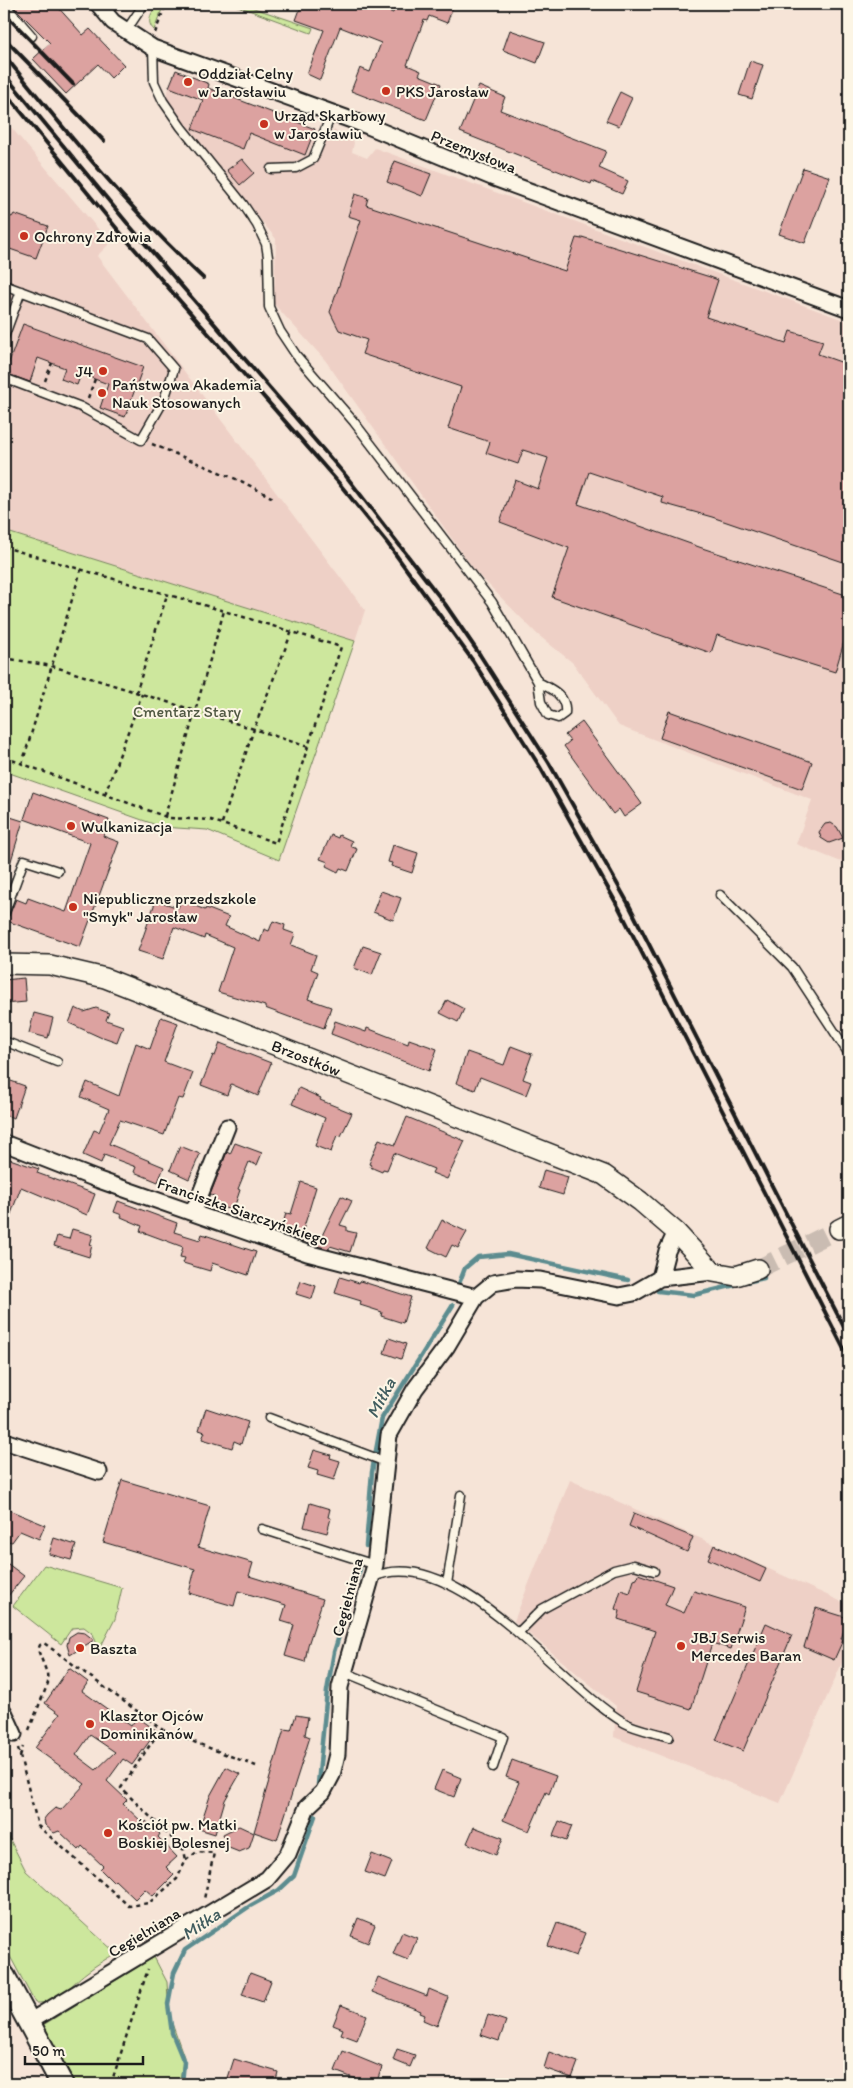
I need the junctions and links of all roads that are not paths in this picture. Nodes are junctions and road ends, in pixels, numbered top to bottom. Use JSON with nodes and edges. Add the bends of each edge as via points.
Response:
{"nodes":[{"id":1,"x":4,"y":4,"type":"edge"},
{"id":2,"x":144,"y":4,"type":"edge"},
{"id":3,"x":106,"y":6,"type":"edge"},
{"id":4,"x":126,"y":31,"type":"junction"},
{"id":5,"x":32,"y":36,"type":"dead end"},
{"id":6,"x":154,"y":41,"type":"junction"},
{"id":7,"x":332,"y":113,"type":"junction"},
{"id":8,"x":271,"y":169,"type":"dead end"},
{"id":9,"x":4,"y":285,"type":"edge"},
{"id":10,"x":21,"y":292,"type":"junction"},
{"id":11,"x":849,"y":309,"type":"edge"},
{"id":12,"x":4,"y":337,"type":"edge"},
{"id":13,"x":4,"y":378,"type":"edge"},
{"id":14,"x":538,"y":682,"type":"junction"},
{"id":15,"x":58,"y":871,"type":"dead end"},
{"id":16,"x":720,"y":894,"type":"dead end"},
{"id":17,"x":4,"y":914,"type":"edge"},
{"id":18,"x":4,"y":964,"type":"edge"},
{"id":19,"x":4,"y":1041,"type":"edge"},
{"id":20,"x":849,"y":1054,"type":"edge"},
{"id":21,"x":57,"y":1062,"type":"dead end"},
{"id":22,"x":228,"y":1127,"type":"dead end"},
{"id":23,"x":4,"y":1143,"type":"edge"},
{"id":24,"x":193,"y":1213,"type":"junction"},
{"id":25,"x":676,"y":1232,"type":"junction"},
{"id":26,"x":758,"y":1269,"type":"tunnel mouth"},
{"id":27,"x":713,"y":1272,"type":"junction"},
{"id":28,"x":660,"y":1278,"type":"junction"},
{"id":29,"x":476,"y":1297,"type":"junction"},
{"id":30,"x":269,"y":1418,"type":"dead end"},
{"id":31,"x":4,"y":1441,"type":"edge"},
{"id":32,"x":383,"y":1461,"type":"junction"},
{"id":33,"x":99,"y":1472,"type":"dead end"},
{"id":34,"x":461,"y":1495,"type":"dead end"},
{"id":35,"x":262,"y":1529,"type":"dead end"},
{"id":36,"x":374,"y":1571,"type":"junction"},
{"id":37,"x":654,"y":1571,"type":"dead end"},
{"id":38,"x":447,"y":1584,"type":"junction"},
{"id":39,"x":518,"y":1633,"type":"junction"},
{"id":40,"x":344,"y":1672,"type":"junction"},
{"id":41,"x":4,"y":1712,"type":"edge"},
{"id":42,"x":669,"y":1737,"type":"dead end"},
{"id":43,"x":21,"y":1739,"type":"road end"},
{"id":44,"x":493,"y":1767,"type":"dead end"},
{"id":45,"x":4,"y":1976,"type":"edge"},
{"id":46,"x":29,"y":2022,"type":"junction"},
{"id":47,"x":62,"y":2084,"type":"edge"}],
"edges":[{"from":1,"to":5,"type":"lane"},
{"from":2,"to":4,"type":"lane"},
{"from":3,"to":4,"type":"street","name":"Przemysłowa","via":[[114,22]]},
{"from":4,"to":6,"type":"street","name":"Przemysłowa"},
{"from":6,"to":7,"type":"street","name":"Przemysłowa"},
{"from":6,"to":14,"type":"lane","via":[[154,82],[163,101],[243,204],[266,244],[269,307],[280,331],[492,602]]},
{"from":7,"to":8,"type":"lane","via":[[313,159],[296,168]]},
{"from":7,"to":11,"type":"street","name":"Przemysłowa","via":[[494,178]]},
{"from":9,"to":10,"type":"lane"},
{"from":10,"to":12,"type":"lane"},
{"from":10,"to":13,"type":"lane","via":[[148,339],[174,369],[164,400],[141,440],[84,408]]},
{"from":14,"to":14,"type":"lane","via":[[541,702],[548,715],[558,718],[566,705],[562,697]]},
{"from":15,"to":17,"type":"lane","via":[[24,860]]},
{"from":16,"to":20,"type":"lane","via":[[792,967]]},
{"from":18,"to":25,"type":"street","name":"Brzostków","via":[[50,965],[105,978],[604,1175]]},
{"from":19,"to":21,"type":"lane"},
{"from":22,"to":24,"type":"street"},
{"from":23,"to":24,"type":"street","name":"Franciszka Siarczyńskiego"},
{"from":24,"to":29,"type":"street","name":"Franciszka Siarczyńskiego","via":[[307,1253]]},
{"from":25,"to":27,"type":"street","name":"Brzostków"},
{"from":25,"to":28,"type":"street"},
{"from":26,"to":27,"type":"street","via":[[736,1276]]},
{"from":27,"to":28,"type":"street","name":"Cegielniana"},
{"from":28,"to":29,"type":"street","name":"Cegielniana","via":[[634,1293],[619,1296],[540,1280],[516,1280],[493,1283]]},
{"from":29,"to":32,"type":"street","name":"Cegielniana","via":[[447,1346],[415,1389],[389,1435]]},
{"from":30,"to":32,"type":"lane"},
{"from":31,"to":33,"type":"street"},
{"from":32,"to":36,"type":"street","name":"Cegielniana"},
{"from":34,"to":38,"type":"lane"},
{"from":35,"to":36,"type":"lane"},
{"from":36,"to":38,"type":"lane","via":[[415,1572]]},
{"from":36,"to":40,"type":"street","name":"Cegielniana"},
{"from":37,"to":39,"type":"lane","via":[[634,1566],[614,1570],[542,1609]]},
{"from":38,"to":39,"type":"lane","via":[[481,1603]]},
{"from":39,"to":42,"type":"lane","via":[[626,1723]]},
{"from":40,"to":44,"type":"lane","via":[[503,1737]]},
{"from":40,"to":46,"type":"street","name":"Cegielniana","via":[[340,1687],[337,1754],[332,1775],[323,1792],[307,1807],[288,1854],[267,1879]]},
{"from":41,"to":43,"type":"street"},
{"from":45,"to":46,"type":"main road"},
{"from":46,"to":47,"type":"main road"}]}
